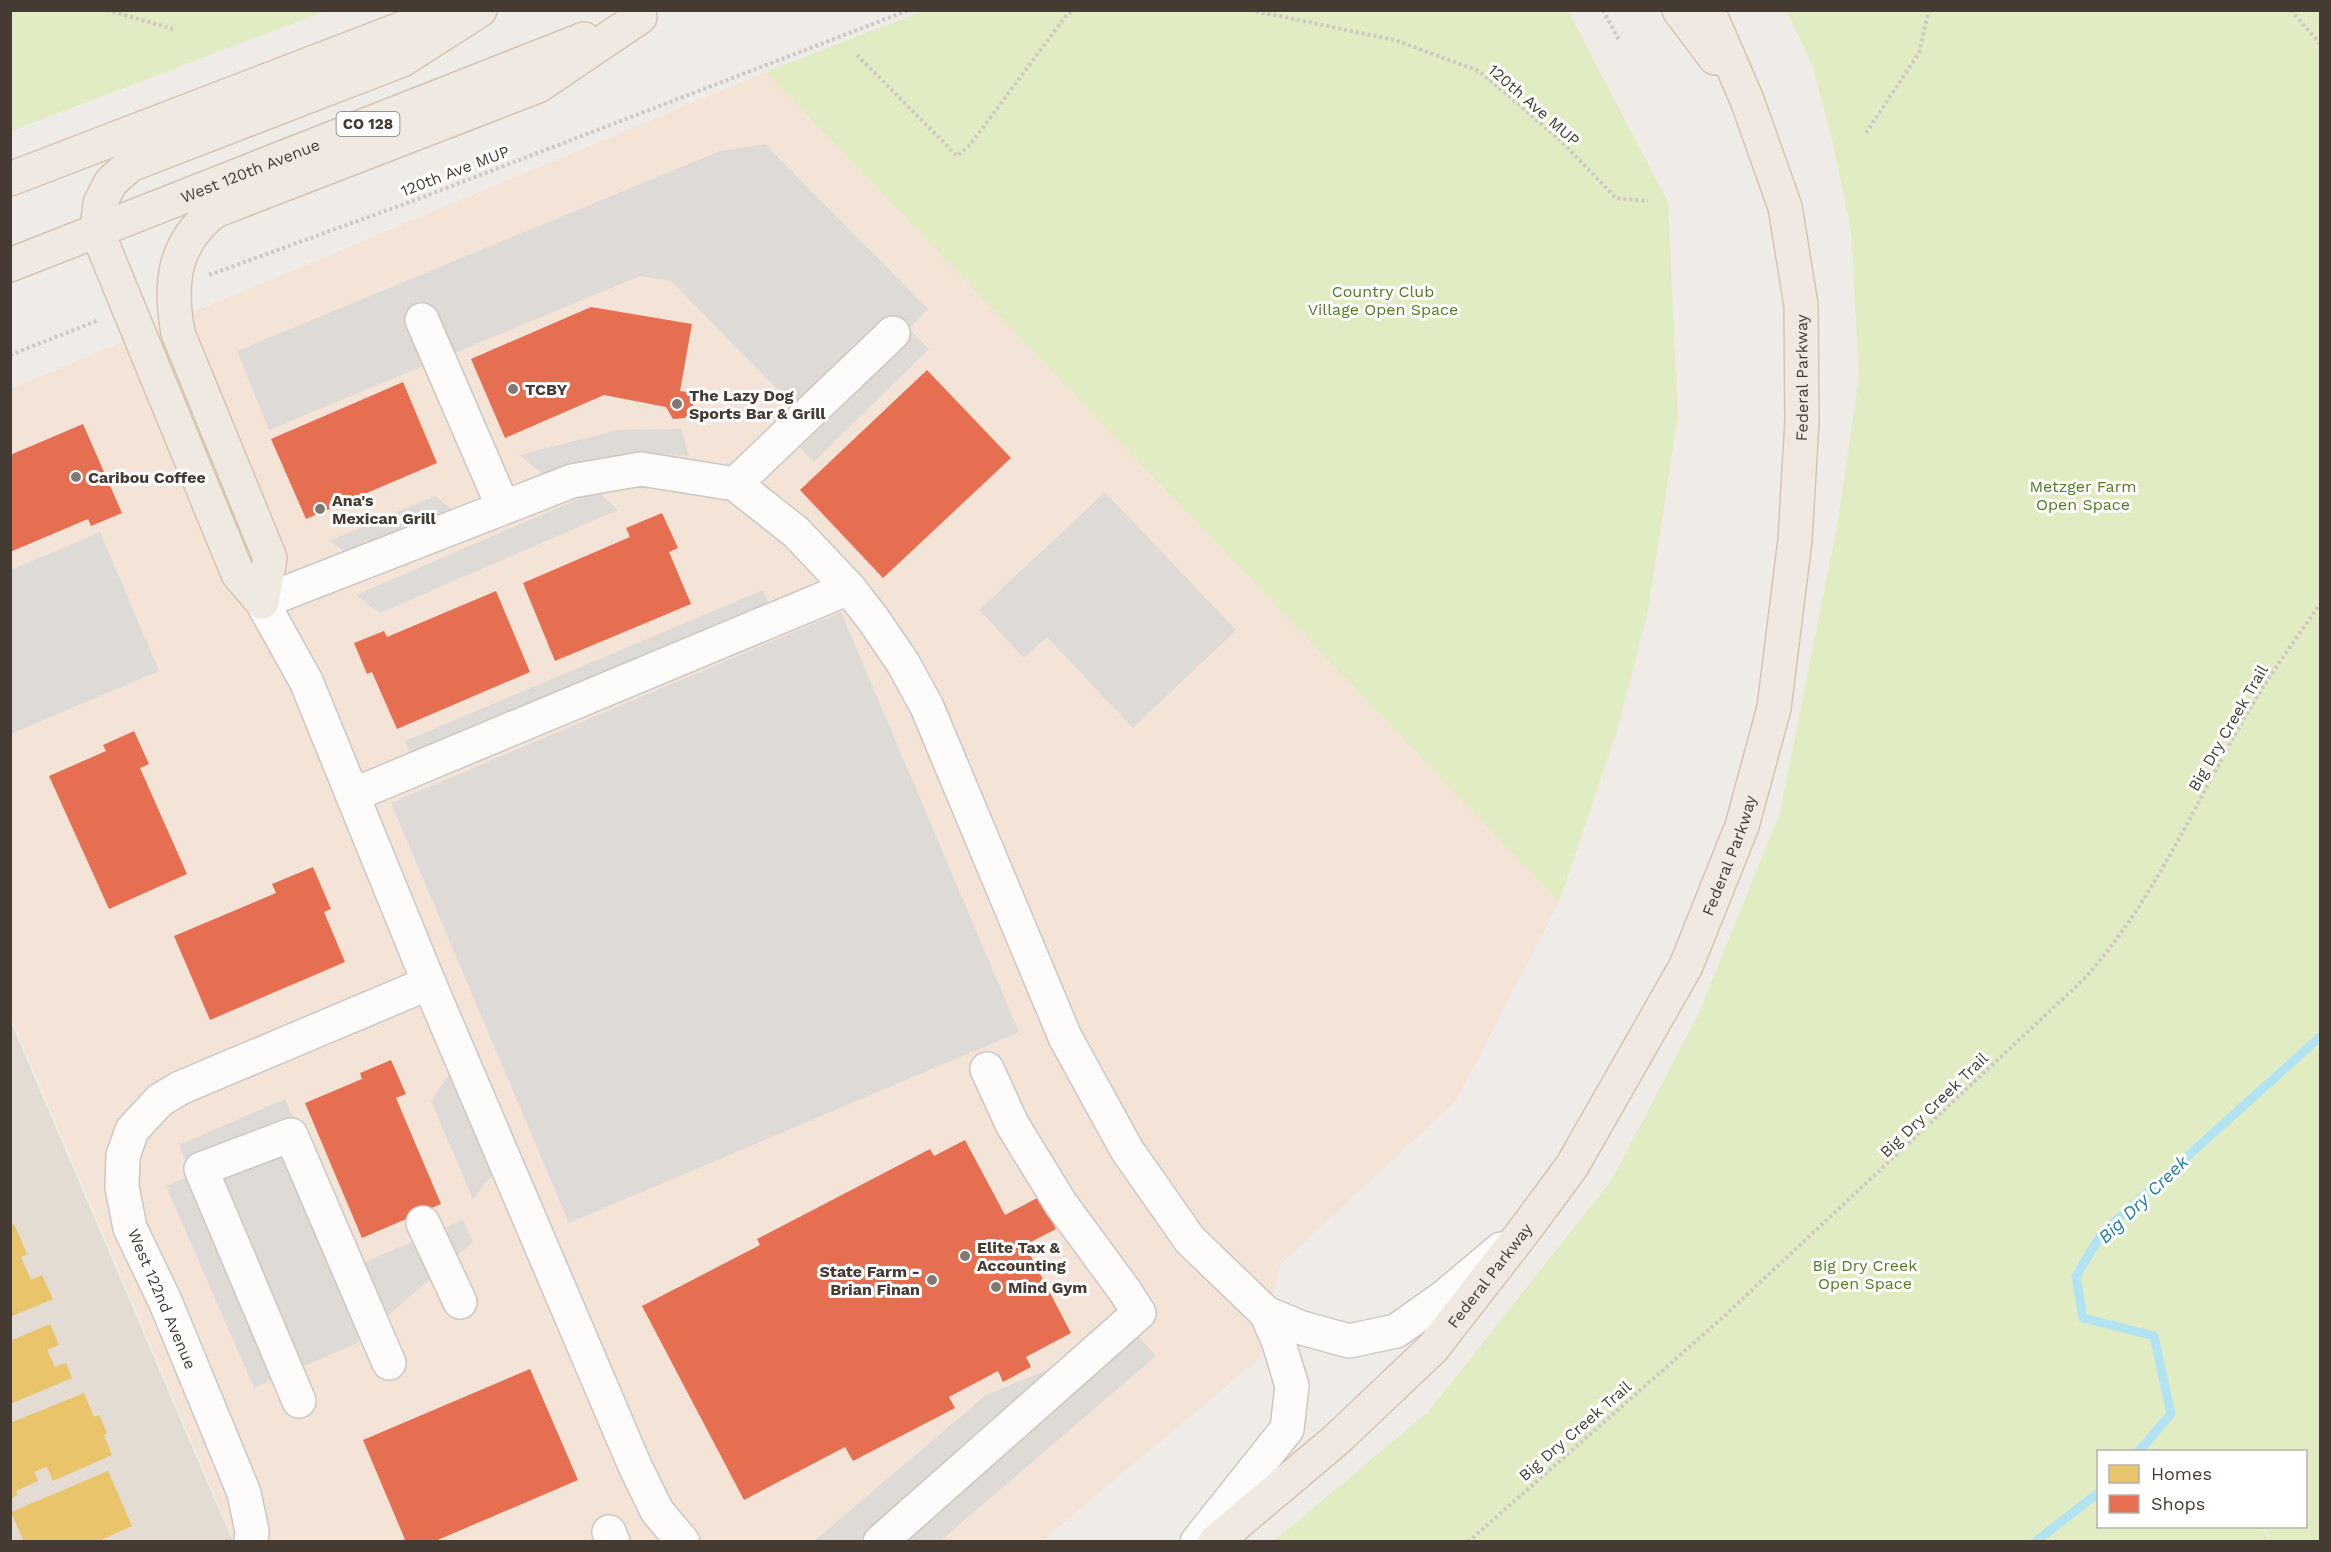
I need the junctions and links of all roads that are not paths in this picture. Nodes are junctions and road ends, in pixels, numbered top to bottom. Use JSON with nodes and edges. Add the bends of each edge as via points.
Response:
{"nodes":[{"id":1,"x":450,"y":10,"type":"edge"},
{"id":2,"x":480,"y":10,"type":"edge"},
{"id":3,"x":1679,"y":10,"type":"edge"},
{"id":4,"x":1708,"y":10,"type":"edge"},
{"id":5,"x":1727,"y":10,"type":"edge"},
{"id":6,"x":649,"y":14,"type":"edge"},
{"id":7,"x":1747,"y":100,"type":"junction"},
{"id":8,"x":10,"y":179,"type":"edge"},
{"id":9,"x":97,"y":231,"type":"junction"},
{"id":10,"x":10,"y":265,"type":"edge"},
{"id":11,"x":422,"y":320,"type":"dead end"},
{"id":12,"x":893,"y":333,"type":"dead end"},
{"id":13,"x":735,"y":484,"type":"junction"},
{"id":14,"x":503,"y":507,"type":"junction"},
{"id":15,"x":849,"y":588,"type":"junction"},
{"id":16,"x":262,"y":602,"type":"junction"},
{"id":17,"x":353,"y":795,"type":"junction"},
{"id":18,"x":429,"y":982,"type":"junction"},
{"id":19,"x":987,"y":1069,"type":"dead end"},
{"id":20,"x":423,"y":1224,"type":"dead end"},
{"id":21,"x":1527,"y":1227,"type":"junction"},
{"id":22,"x":460,"y":1302,"type":"dead end"},
{"id":23,"x":1266,"y":1313,"type":"junction"},
{"id":24,"x":389,"y":1363,"type":"dead end"},
{"id":25,"x":299,"y":1401,"type":"dead end"},
{"id":26,"x":684,"y":1541,"type":"edge"},
{"id":27,"x":251,"y":1542,"type":"edge"},
{"id":28,"x":880,"y":1542,"type":"edge"},
{"id":29,"x":1197,"y":1542,"type":"edge"},
{"id":30,"x":1215,"y":1542,"type":"edge"}],
"edges":[{"from":1,"to":8,"type":"main road"},
{"from":2,"to":9,"type":"main road","via":[[402,60],[130,165],[111,182],[100,203]]},
{"from":3,"to":7,"type":"main road"},
{"from":4,"to":7,"type":"main road","name":"Federal Parkway"},
{"from":5,"to":7,"type":"main road"},
{"from":6,"to":9,"type":"main road","name":"West 120th Avenue","number":"CO 128"},
{"from":6,"to":16,"type":"main road","via":[[538,86],[215,211],[185,243],[174,288],[178,333],[270,558]]},
{"from":7,"to":21,"type":"main road","name":"Federal Parkway","via":[[1785,207],[1801,305],[1802,421],[1795,540],[1774,708],[1742,826],[1686,966],[1572,1166]]},
{"from":9,"to":10,"type":"main road","name":"West 120th Avenue","number":"CO 128"},
{"from":9,"to":16,"type":"main road","via":[[238,574]]},
{"from":11,"to":14,"type":"street"},
{"from":12,"to":13,"type":"street"},
{"from":13,"to":14,"type":"street","via":[[641,469],[572,481]]},
{"from":13,"to":15,"type":"street","via":[[796,532]]},
{"from":14,"to":16,"type":"street"},
{"from":15,"to":17,"type":"street"},
{"from":15,"to":23,"type":"street","via":[[903,663],[927,707],[1065,1037],[1127,1150],[1190,1240]]},
{"from":16,"to":17,"type":"street","via":[[306,681]]},
{"from":17,"to":18,"type":"street"},
{"from":18,"to":26,"type":"street","via":[[635,1466],[657,1511]]},
{"from":18,"to":27,"type":"street","name":"West 122nd Avenue","via":[[180,1088],[160,1100],[132,1130],[123,1156],[122,1187],[130,1228],[165,1301],[244,1493]]},
{"from":19,"to":28,"type":"street","via":[[1012,1124],[1055,1194],[1139,1313]]},
{"from":20,"to":22,"type":"street"},
{"from":21,"to":23,"type":"street","via":[[1444,1297],[1396,1331],[1349,1341]]},
{"from":21,"to":30,"type":"main road","name":"Federal Parkway","via":[[1433,1348],[1336,1440]]},
{"from":23,"to":29,"type":"street","via":[[1292,1386],[1287,1429]]},
{"from":24,"to":25,"type":"street","via":[[291,1135],[201,1169]]}]}
